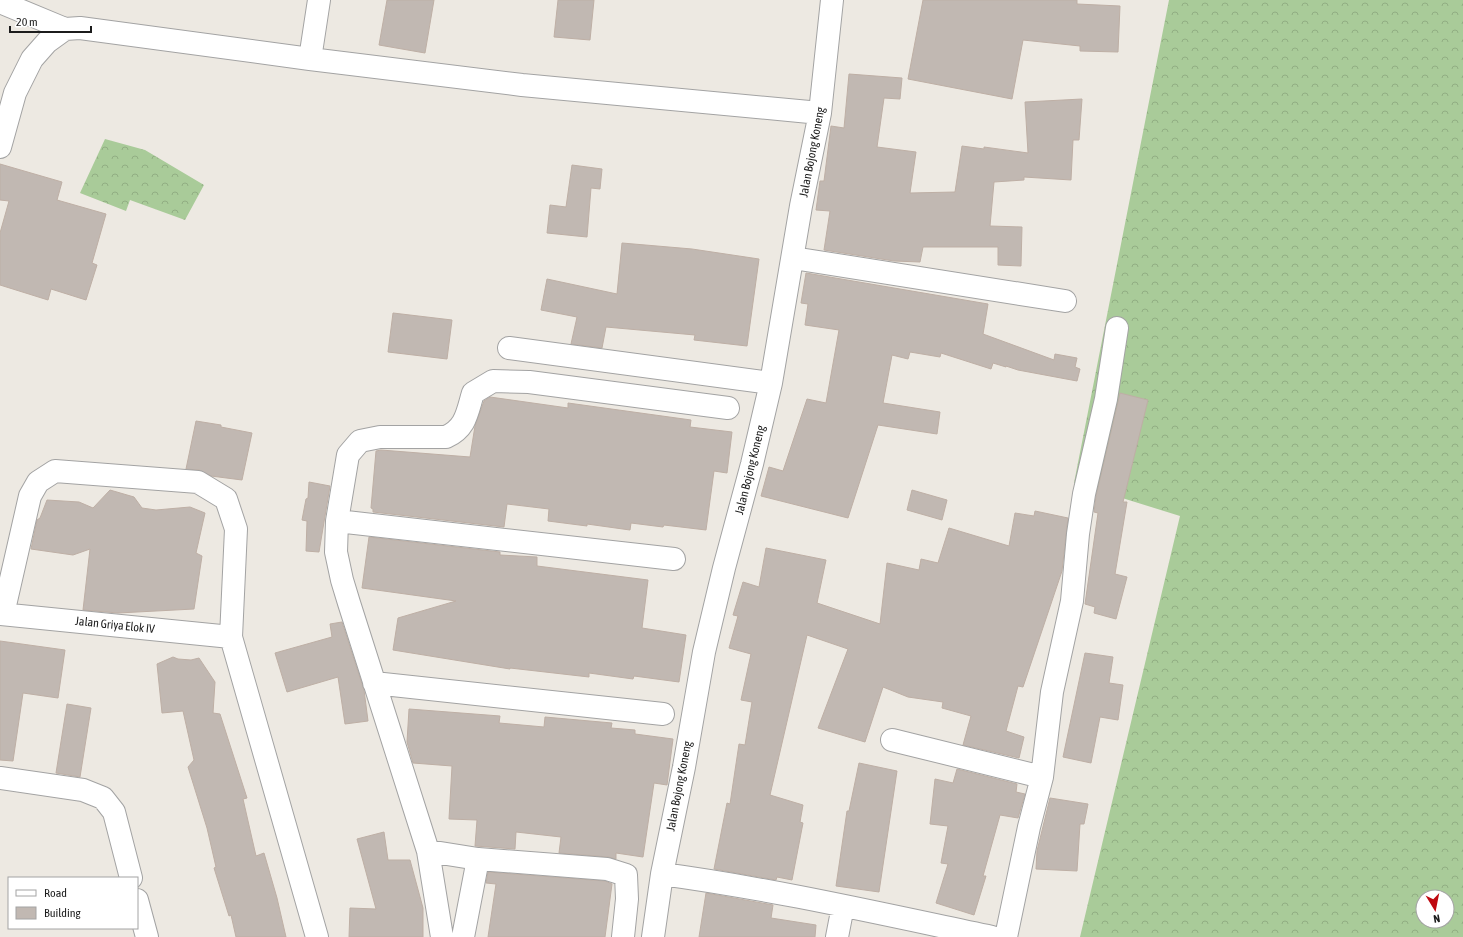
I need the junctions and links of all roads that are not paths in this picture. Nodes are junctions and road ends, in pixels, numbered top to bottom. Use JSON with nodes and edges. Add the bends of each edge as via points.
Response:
{"nodes":[{"id":1,"x":319,"y":0,"type":"edge"},
{"id":2,"x":832,"y":0,"type":"edge"},
{"id":3,"x":0,"y":2,"type":"edge"},
{"id":4,"x":66,"y":29,"type":"junction"},
{"id":5,"x":310,"y":59,"type":"junction"},
{"id":6,"x":8,"y":90,"type":"edge"},
{"id":7,"x":820,"y":113,"type":"junction"},
{"id":8,"x":0,"y":147,"type":"edge"},
{"id":9,"x":793,"y":258,"type":"junction"},
{"id":10,"x":1066,"y":301,"type":"dead end"},
{"id":11,"x":1117,"y":328,"type":"dead end"},
{"id":12,"x":509,"y":348,"type":"dead end"},
{"id":13,"x":771,"y":383,"type":"junction"},
{"id":14,"x":728,"y":408,"type":"dead end"},
{"id":15,"x":337,"y":521,"type":"junction"},
{"id":16,"x":674,"y":560,"type":"dead end"},
{"id":17,"x":1,"y":614,"type":"edge"},
{"id":18,"x":230,"y":637,"type":"junction"},
{"id":19,"x":374,"y":682,"type":"junction"},
{"id":20,"x":663,"y":714,"type":"dead end"},
{"id":21,"x":892,"y":740,"type":"dead end"},
{"id":22,"x":1042,"y":777,"type":"junction"},
{"id":23,"x":0,"y":778,"type":"edge"},
{"id":24,"x":428,"y":851,"type":"junction"},
{"id":25,"x":478,"y":859,"type":"junction"},
{"id":26,"x":662,"y":874,"type":"junction"},
{"id":27,"x":131,"y":877,"type":"edge"},
{"id":28,"x":138,"y":904,"type":"edge"},
{"id":29,"x":843,"y":906,"type":"junction"},
{"id":30,"x":147,"y":937,"type":"edge"},
{"id":31,"x":317,"y":937,"type":"edge"},
{"id":32,"x":442,"y":937,"type":"edge"},
{"id":33,"x":463,"y":937,"type":"edge"},
{"id":34,"x":623,"y":937,"type":"edge"},
{"id":35,"x":653,"y":937,"type":"edge"},
{"id":36,"x":837,"y":937,"type":"edge"},
{"id":37,"x":992,"y":937,"type":"edge"},
{"id":38,"x":1006,"y":937,"type":"edge"}],
"edges":[{"from":1,"to":5,"type":"street"},
{"from":2,"to":7,"type":"street","name":"Jalan Bojong Koneng"},
{"from":3,"to":4,"type":"street"},
{"from":4,"to":5,"type":"street","via":[[94,29]]},
{"from":4,"to":6,"type":"street","via":[[47,42]]},
{"from":5,"to":7,"type":"street","via":[[522,85]]},
{"from":6,"to":8,"type":"street"},
{"from":7,"to":9,"type":"street","name":"Jalan Bojong Koneng"},
{"from":9,"to":10,"type":"street"},
{"from":9,"to":13,"type":"street","name":"Jalan Bojong Koneng"},
{"from":11,"to":22,"type":"street","via":[[1106,399],[1084,494],[1072,601],[1052,692]]},
{"from":12,"to":13,"type":"street"},
{"from":13,"to":26,"type":"street","name":"Jalan Bojong Koneng","via":[[704,652]]},
{"from":14,"to":15,"type":"street","via":[[529,382],[493,381],[473,393],[463,424],[456,433],[446,437],[380,437],[360,441],[348,455]]},
{"from":15,"to":16,"type":"street"},
{"from":15,"to":19,"type":"street","via":[[336,552],[342,580]]},
{"from":17,"to":18,"type":"street","name":"Jalan Griya Elok IV"},
{"from":17,"to":18,"type":"street","via":[[30,496],[38,482],[54,471],[198,482],[226,499],[236,529]]},
{"from":18,"to":31,"type":"street"},
{"from":19,"to":20,"type":"street"},
{"from":19,"to":24,"type":"street"},
{"from":21,"to":22,"type":"street"},
{"from":22,"to":38,"type":"street"},
{"from":23,"to":27,"type":"street","via":[[83,790],[103,798],[114,812]]},
{"from":24,"to":25,"type":"street"},
{"from":24,"to":32,"type":"street"},
{"from":25,"to":33,"type":"street"},
{"from":25,"to":34,"type":"street","via":[[607,868],[626,875],[627,899]]},
{"from":26,"to":29,"type":"street","via":[[697,878]]},
{"from":26,"to":35,"type":"street","name":"Jalan Bojong Koneng"},
{"from":28,"to":30,"type":"street"},
{"from":29,"to":36,"type":"street"},
{"from":29,"to":37,"type":"street"}]}
